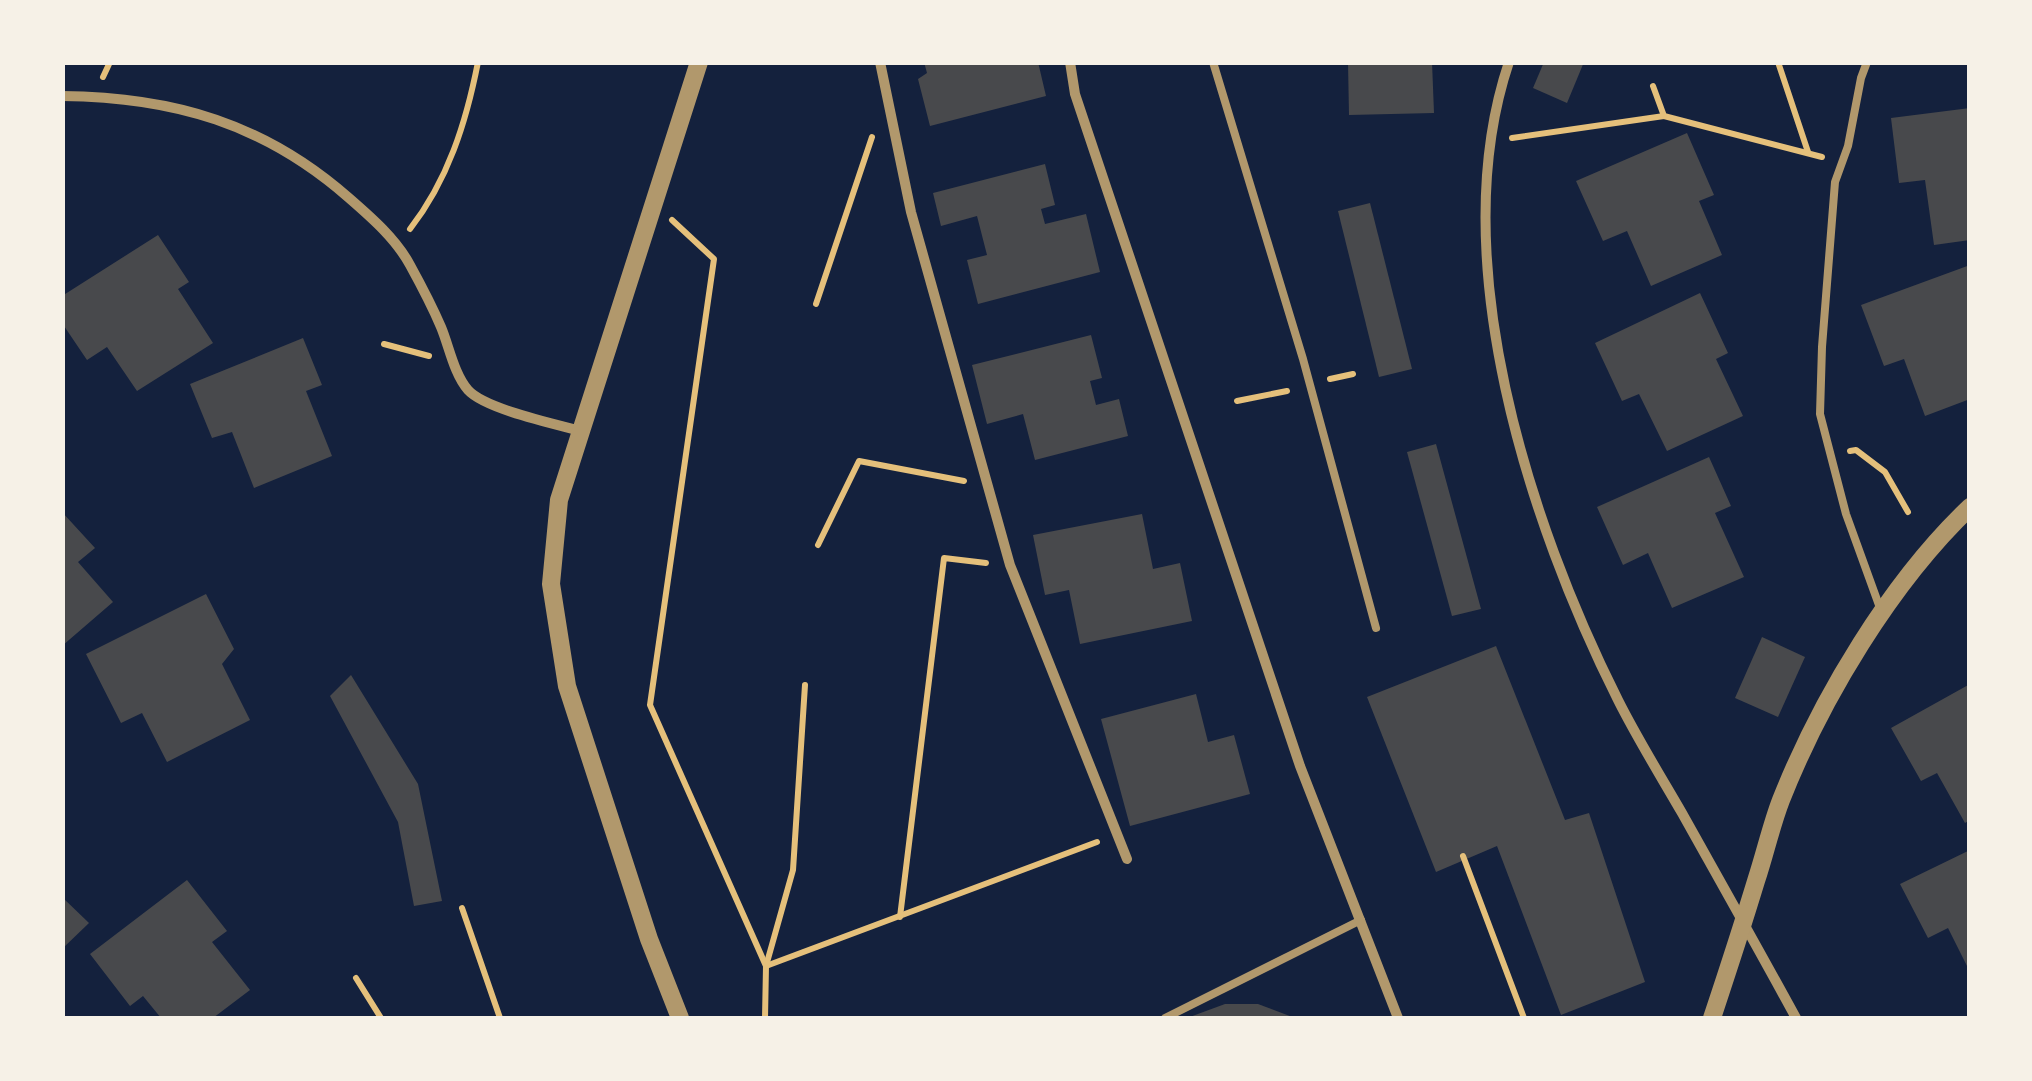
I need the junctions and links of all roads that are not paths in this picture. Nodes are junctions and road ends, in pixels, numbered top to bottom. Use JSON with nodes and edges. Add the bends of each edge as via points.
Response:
{"nodes":[{"id":1,"x":699,"y":62,"type":"edge"},
{"id":2,"x":880,"y":62,"type":"edge"},
{"id":3,"x":1070,"y":62,"type":"edge"},
{"id":4,"x":1214,"y":62,"type":"edge"},
{"id":5,"x":1509,"y":62,"type":"edge"},
{"id":6,"x":1868,"y":62,"type":"edge"},
{"id":7,"x":62,"y":96,"type":"edge"},
{"id":8,"x":581,"y":432,"type":"junction"},
{"id":9,"x":1970,"y":507,"type":"edge"},
{"id":10,"x":1882,"y":613,"type":"junction"},
{"id":11,"x":1376,"y":628,"type":"dead end"},
{"id":12,"x":1127,"y":859,"type":"dead end"},
{"id":13,"x":1360,"y":920,"type":"junction"},
{"id":14,"x":1743,"y":921,"type":"junction"},
{"id":15,"x":680,"y":1018,"type":"edge"},
{"id":16,"x":1166,"y":1018,"type":"edge"},
{"id":17,"x":1398,"y":1018,"type":"edge"},
{"id":18,"x":1712,"y":1018,"type":"edge"},
{"id":19,"x":1796,"y":1018,"type":"edge"}],
"edges":[{"from":1,"to":8,"type":"street"},
{"from":2,"to":12,"type":"street","via":[[911,212],[1010,565]]},
{"from":3,"to":13,"type":"street","via":[[1075,94],[1281,710]]},
{"from":4,"to":11,"type":"lane"},
{"from":5,"to":14,"type":"street","via":[[1487,170],[1488,272],[1508,396],[1533,490],[1618,701]]},
{"from":6,"to":10,"type":"lane","via":[[1835,182],[1820,414]]},
{"from":7,"to":8,"type":"street","via":[[184,108],[266,138],[385,230],[408,261],[466,388],[480,399]]},
{"from":8,"to":15,"type":"street","via":[[552,544],[555,619],[567,686]]},
{"from":9,"to":10,"type":"street"},
{"from":10,"to":14,"type":"street","via":[[1781,800]]},
{"from":13,"to":16,"type":"lane"},
{"from":13,"to":17,"type":"street"},
{"from":14,"to":18,"type":"street"},
{"from":14,"to":19,"type":"street"}]}
